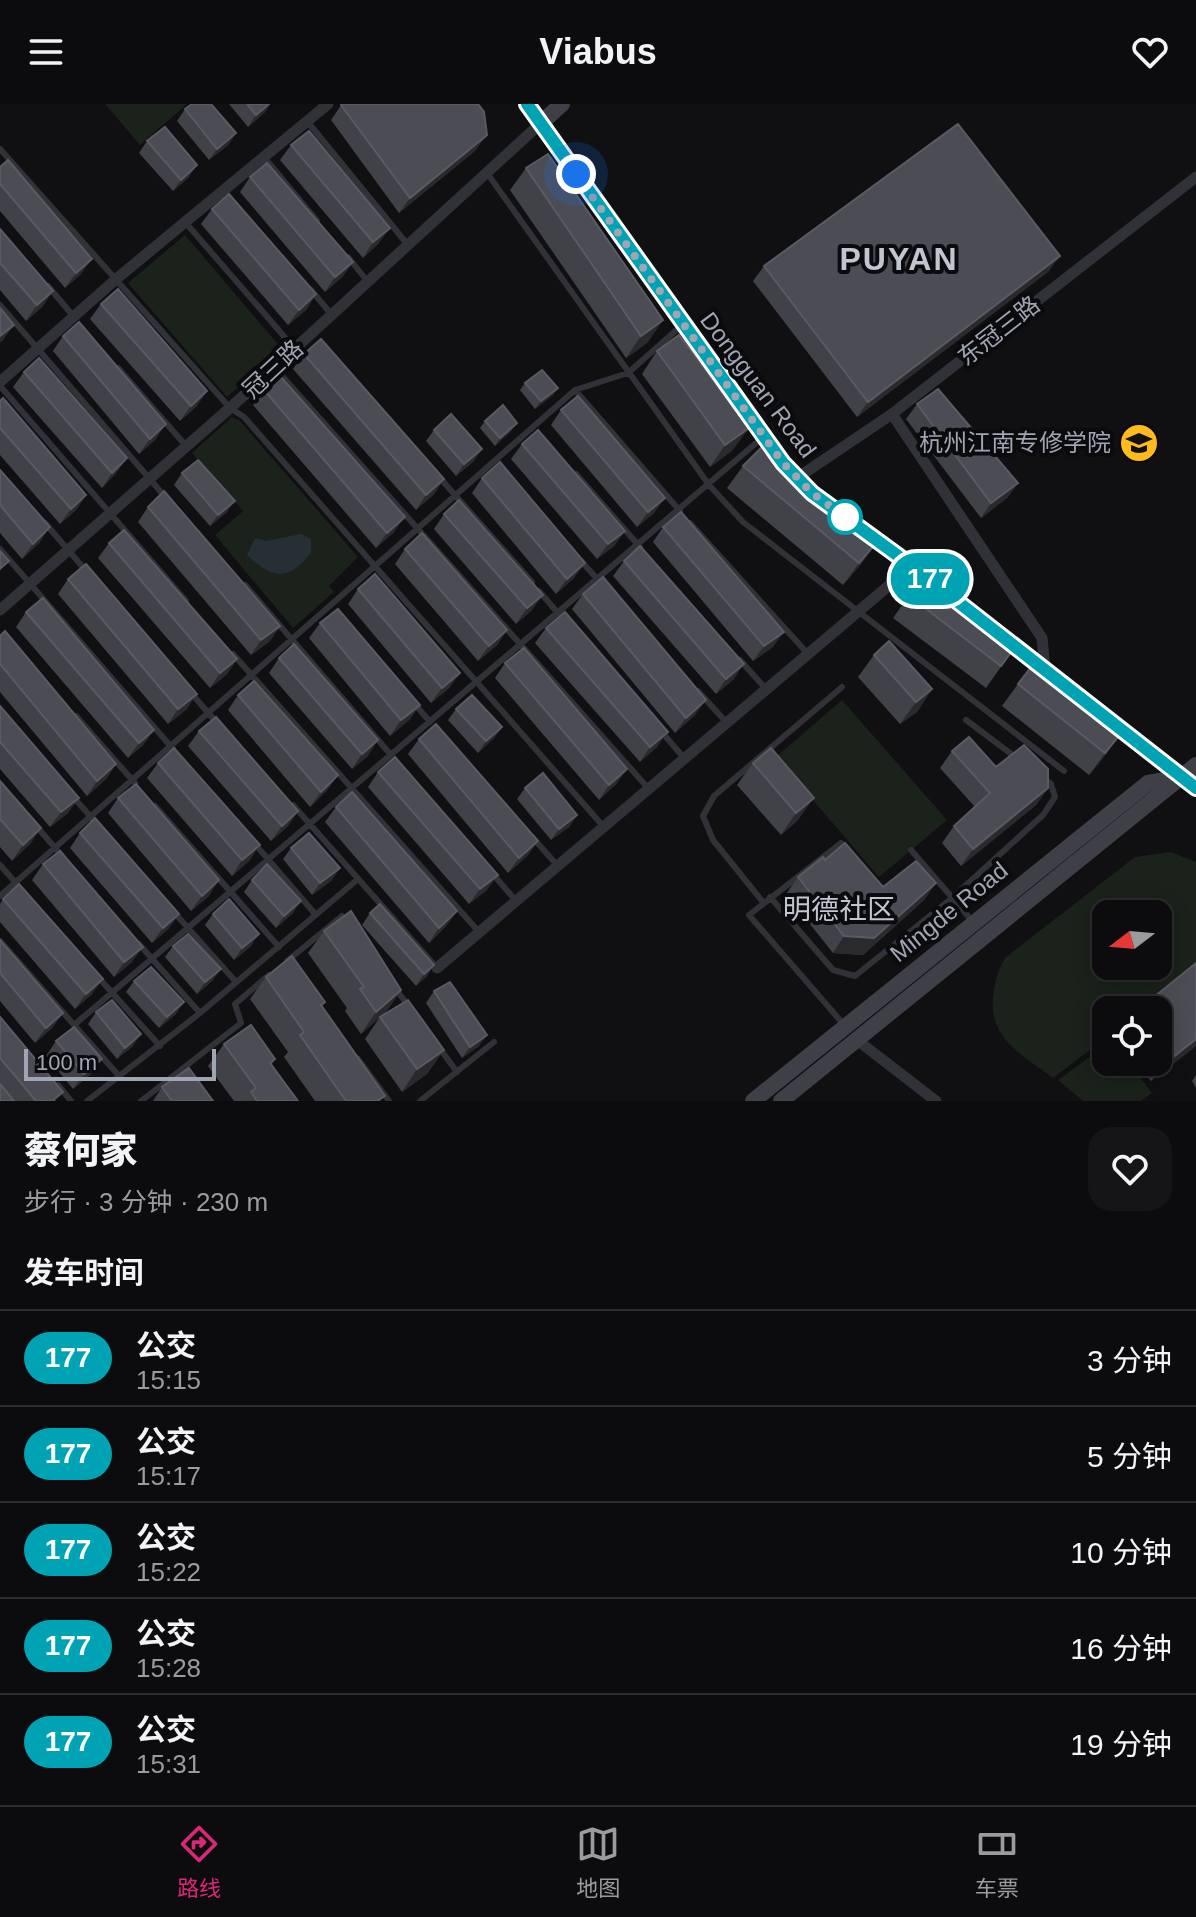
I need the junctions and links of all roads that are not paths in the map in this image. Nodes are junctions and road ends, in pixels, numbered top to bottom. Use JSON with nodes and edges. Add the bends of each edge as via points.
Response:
{"nodes":[{"id":1,"x":328,"y":104,"type":"edge"},
{"id":2,"x":527,"y":104,"type":"edge"},
{"id":3,"x":562,"y":104,"type":"edge"},
{"id":4,"x":307,"y":121,"type":"junction"},
{"id":5,"x":541,"y":123,"type":"junction"},
{"id":6,"x":2,"y":154,"type":"edge"},
{"id":7,"x":264,"y":157,"type":"junction"},
{"id":8,"x":487,"y":173,"type":"junction"},
{"id":9,"x":1196,"y":177,"type":"edge"},
{"id":10,"x":225,"y":190,"type":"junction"},
{"id":11,"x":235,"y":201,"type":"edge"},
{"id":12,"x":185,"y":222,"type":"junction"},
{"id":13,"x":321,"y":225,"type":"edge"},
{"id":14,"x":408,"y":245,"type":"junction"},
{"id":15,"x":340,"y":248,"type":"edge"},
{"id":16,"x":37,"y":274,"type":"edge"},
{"id":17,"x":115,"y":280,"type":"junction"},
{"id":18,"x":303,"y":281,"type":"edge"},
{"id":19,"x":368,"y":282,"type":"junction"},
{"id":20,"x":0,"y":305,"type":"edge"},
{"id":21,"x":332,"y":315,"type":"junction"},
{"id":22,"x":74,"y":317,"type":"junction"},
{"id":23,"x":682,"y":325,"type":"junction"},
{"id":24,"x":84,"y":328,"type":"edge"},
{"id":25,"x":312,"y":333,"type":"junction"},
{"id":26,"x":323,"y":345,"type":"edge"},
{"id":27,"x":38,"y":348,"type":"junction"},
{"id":28,"x":295,"y":349,"type":"junction"},
{"id":29,"x":115,"y":364,"type":"edge"},
{"id":30,"x":275,"y":368,"type":"junction"},
{"id":31,"x":628,"y":373,"type":"junction"},
{"id":32,"x":0,"y":384,"type":"edge"},
{"id":33,"x":575,"y":390,"type":"junction"},
{"id":34,"x":230,"y":408,"type":"junction"},
{"id":35,"x":892,"y":414,"type":"junction"},
{"id":36,"x":534,"y":426,"type":"junction"},
{"id":37,"x":764,"y":436,"type":"junction"},
{"id":38,"x":545,"y":438,"type":"edge"},
{"id":39,"x":187,"y":447,"type":"junction"},
{"id":40,"x":494,"y":462,"type":"junction"},
{"id":41,"x":565,"y":462,"type":"edge"},
{"id":42,"x":435,"y":472,"type":"edge"},
{"id":43,"x":504,"y":474,"type":"edge"},
{"id":44,"x":797,"y":478,"type":"junction"},
{"id":45,"x":149,"y":479,"type":"junction"},
{"id":46,"x":709,"y":485,"type":"junction"},
{"id":47,"x":455,"y":495,"type":"junction"},
{"id":48,"x":170,"y":502,"type":"edge"},
{"id":49,"x":679,"y":510,"type":"junction"},
{"id":50,"x":110,"y":514,"type":"junction"},
{"id":51,"x":39,"y":517,"type":"edge"},
{"id":52,"x":418,"y":528,"type":"junction"},
{"id":53,"x":638,"y":545,"type":"junction"},
{"id":54,"x":0,"y":549,"type":"edge"},
{"id":55,"x":69,"y":550,"type":"junction"},
{"id":56,"x":576,"y":556,"type":"edge"},
{"id":57,"x":648,"y":556,"type":"edge"},
{"id":58,"x":375,"y":566,"type":"junction"},
{"id":59,"x":912,"y":566,"type":"junction"},
{"id":60,"x":89,"y":573,"type":"edge"},
{"id":61,"x":597,"y":579,"type":"junction"},
{"id":62,"x":242,"y":582,"type":"edge"},
{"id":63,"x":30,"y":584,"type":"junction"},
{"id":64,"x":607,"y":590,"type":"edge"},
{"id":65,"x":191,"y":606,"type":"edge"},
{"id":66,"x":329,"y":607,"type":"junction"},
{"id":67,"x":0,"y":610,"type":"edge"},
{"id":68,"x":558,"y":612,"type":"junction"},
{"id":69,"x":858,"y":613,"type":"junction"},
{"id":70,"x":339,"y":618,"type":"edge"},
{"id":71,"x":568,"y":623,"type":"edge"},
{"id":72,"x":293,"y":639,"type":"junction"},
{"id":73,"x":521,"y":644,"type":"junction"},
{"id":74,"x":232,"y":653,"type":"edge"},
{"id":75,"x":808,"y":654,"type":"junction"},
{"id":76,"x":736,"y":656,"type":"edge"},
{"id":77,"x":1045,"y":669,"type":"junction"},
{"id":78,"x":252,"y":676,"type":"junction"},
{"id":79,"x":687,"y":678,"type":"edge"},
{"id":80,"x":476,"y":682,"type":"junction"},
{"id":81,"x":842,"y":687,"type":"dead end"},
{"id":82,"x":766,"y":689,"type":"junction"},
{"id":83,"x":189,"y":691,"type":"edge"},
{"id":84,"x":410,"y":698,"type":"edge"},
{"id":85,"x":71,"y":710,"type":"edge"},
{"id":86,"x":209,"y":714,"type":"junction"},
{"id":87,"x":966,"y":720,"type":"dead end"},
{"id":88,"x":430,"y":721,"type":"junction"},
{"id":89,"x":727,"y":723,"type":"junction"},
{"id":90,"x":655,"y":724,"type":"edge"},
{"id":91,"x":440,"y":732,"type":"edge"},
{"id":92,"x":229,"y":736,"type":"edge"},
{"id":93,"x":172,"y":747,"type":"junction"},
{"id":94,"x":391,"y":755,"type":"junction"},
{"id":95,"x":684,"y":758,"type":"junction"},
{"id":96,"x":181,"y":759,"type":"edge"},
{"id":97,"x":1196,"y":765,"type":"edge"},
{"id":98,"x":401,"y":766,"type":"edge"},
{"id":99,"x":1027,"y":766,"type":"edge"},
{"id":100,"x":1064,"y":771,"type":"dead end"},
{"id":101,"x":1039,"y":775,"type":"edge"},
{"id":102,"x":1182,"y":777,"type":"junction"},
{"id":103,"x":132,"y":780,"type":"junction"},
{"id":104,"x":648,"y":788,"type":"junction"},
{"id":105,"x":1196,"y":788,"type":"edge"},
{"id":106,"x":351,"y":789,"type":"junction"},
{"id":107,"x":142,"y":791,"type":"edge"},
{"id":108,"x":70,"y":793,"type":"edge"},
{"id":109,"x":290,"y":802,"type":"edge"},
{"id":110,"x":152,"y":803,"type":"edge"},
{"id":111,"x":90,"y":815,"type":"junction"},
{"id":112,"x":27,"y":816,"type":"edge"},
{"id":113,"x":310,"y":824,"type":"junction"},
{"id":114,"x":603,"y":826,"type":"junction"},
{"id":115,"x":99,"y":827,"type":"edge"},
{"id":116,"x":528,"y":832,"type":"edge"},
{"id":117,"x":249,"y":837,"type":"edge"},
{"id":118,"x":55,"y":847,"type":"junction"},
{"id":119,"x":911,"y":850,"type":"dead end"},
{"id":120,"x":849,"y":853,"type":"edge"},
{"id":121,"x":268,"y":860,"type":"junction"},
{"id":122,"x":0,"y":865,"type":"edge"},
{"id":123,"x":557,"y":865,"type":"junction"},
{"id":124,"x":487,"y":867,"type":"edge"},
{"id":125,"x":74,"y":870,"type":"edge"},
{"id":126,"x":358,"y":879,"type":"junction"},
{"id":127,"x":16,"y":883,"type":"junction"},
{"id":128,"x":230,"y":892,"type":"junction"},
{"id":129,"x":25,"y":894,"type":"edge"},
{"id":130,"x":0,"y":896,"type":"edge"},
{"id":131,"x":770,"y":897,"type":"junction"},
{"id":132,"x":952,"y":898,"type":"junction"},
{"id":133,"x":516,"y":901,"type":"junction"},
{"id":134,"x":763,"y":902,"type":"junction"},
{"id":135,"x":168,"y":906,"type":"edge"},
{"id":136,"x":316,"y":915,"type":"junction"},
{"id":137,"x":974,"y":923,"type":"junction"},
{"id":138,"x":350,"y":928,"type":"edge"},
{"id":139,"x":188,"y":929,"type":"junction"},
{"id":140,"x":479,"y":932,"type":"junction"},
{"id":141,"x":132,"y":936,"type":"edge"},
{"id":142,"x":0,"y":941,"type":"edge"},
{"id":143,"x":279,"y":947,"type":"junction"},
{"id":144,"x":151,"y":958,"type":"junction"},
{"id":145,"x":287,"y":961,"type":"junction"},
{"id":146,"x":437,"y":968,"type":"joint"},
{"id":147,"x":93,"y":972,"type":"edge"},
{"id":148,"x":296,"y":974,"type":"edge"},
{"id":149,"x":386,"y":976,"type":"edge"},
{"id":150,"x":236,"y":982,"type":"junction"},
{"id":151,"x":113,"y":994,"type":"junction"},
{"id":152,"x":413,"y":1012,"type":"edge"},
{"id":153,"x":200,"y":1013,"type":"junction"},
{"id":154,"x":241,"y":1023,"type":"junction"},
{"id":155,"x":74,"y":1025,"type":"junction"},
{"id":156,"x":845,"y":1027,"type":"junction"},
{"id":157,"x":250,"y":1036,"type":"edge"},
{"id":158,"x":430,"y":1036,"type":"edge"},
{"id":159,"x":857,"y":1040,"type":"junction"},
{"id":160,"x":494,"y":1042,"type":"dead end"},
{"id":161,"x":160,"y":1046,"type":"junction"},
{"id":162,"x":352,"y":1050,"type":"edge"},
{"id":163,"x":457,"y":1072,"type":"junction"},
{"id":164,"x":51,"y":1077,"type":"edge"},
{"id":165,"x":120,"y":1077,"type":"junction"},
{"id":166,"x":71,"y":1101,"type":"edge"},
{"id":167,"x":87,"y":1101,"type":"edge"},
{"id":168,"x":141,"y":1101,"type":"edge"},
{"id":169,"x":389,"y":1101,"type":"edge"},
{"id":170,"x":420,"y":1101,"type":"edge"},
{"id":171,"x":753,"y":1101,"type":"edge"},
{"id":172,"x":781,"y":1101,"type":"edge"},
{"id":173,"x":936,"y":1101,"type":"edge"}],
"edges":[{"from":1,"to":4,"type":"street"},
{"from":2,"to":5,"type":"street","name":"Dongguan Road"},
{"from":3,"to":5,"type":"street"},
{"from":4,"to":7,"type":"street"},
{"from":4,"to":14,"type":"lane"},
{"from":5,"to":8,"type":"street","name":"冠三路"},
{"from":5,"to":23,"type":"street","name":"Dongguan Road"},
{"from":6,"to":17,"type":"lane"},
{"from":7,"to":10,"type":"street"},
{"from":7,"to":13,"type":"lane"},
{"from":8,"to":14,"type":"street","name":"冠三路"},
{"from":8,"to":31,"type":"lane"},
{"from":9,"to":35,"type":"street","name":"东冠三路"},
{"from":10,"to":11,"type":"lane"},
{"from":10,"to":12,"type":"street"},
{"from":12,"to":17,"type":"street"},
{"from":12,"to":28,"type":"lane"},
{"from":14,"to":19,"type":"street","name":"冠三路"},
{"from":15,"to":19,"type":"lane"},
{"from":16,"to":22,"type":"lane"},
{"from":17,"to":22,"type":"street"},
{"from":17,"to":34,"type":"lane"},
{"from":18,"to":21,"type":"lane"},
{"from":19,"to":21,"type":"street","name":"冠三路"},
{"from":20,"to":27,"type":"lane"},
{"from":21,"to":25,"type":"street","name":"冠三路"},
{"from":22,"to":24,"type":"lane"},
{"from":22,"to":27,"type":"street"},
{"from":23,"to":31,"type":"lane"},
{"from":23,"to":37,"type":"street","name":"Dongguan Road"},
{"from":25,"to":26,"type":"lane"},
{"from":25,"to":28,"type":"street","name":"冠三路"},
{"from":27,"to":32,"type":"street"},
{"from":27,"to":45,"type":"lane"},
{"from":28,"to":30,"type":"street","name":"冠三路"},
{"from":29,"to":39,"type":"lane"},
{"from":30,"to":34,"type":"street","name":"冠三路"},
{"from":30,"to":52,"type":"lane"},
{"from":31,"to":33,"type":"lane"},
{"from":31,"to":46,"type":"lane"},
{"from":32,"to":50,"type":"lane"},
{"from":33,"to":36,"type":"lane"},
{"from":33,"to":49,"type":"lane"},
{"from":34,"to":39,"type":"street","name":"冠三路"},
{"from":34,"to":58,"type":"lane","via":[[244,417]]},
{"from":35,"to":44,"type":"street","name":"东冠三路"},
{"from":35,"to":77,"type":"street","via":[[1042,638]]},
{"from":36,"to":38,"type":"lane"},
{"from":36,"to":40,"type":"lane"},
{"from":37,"to":44,"type":"street","name":"Dongguan Road"},
{"from":37,"to":46,"type":"lane"},
{"from":39,"to":45,"type":"street","name":"冠三路"},
{"from":40,"to":43,"type":"lane"},
{"from":40,"to":47,"type":"lane"},
{"from":41,"to":53,"type":"lane"},
{"from":42,"to":47,"type":"lane"},
{"from":44,"to":59,"type":"street","name":"Dongguan Road"},
{"from":45,"to":48,"type":"lane"},
{"from":45,"to":50,"type":"street","name":"冠三路"},
{"from":46,"to":49,"type":"lane"},
{"from":46,"to":69,"type":"lane","via":[[743,522]]},
{"from":47,"to":52,"type":"lane"},
{"from":47,"to":68,"type":"lane"},
{"from":49,"to":53,"type":"lane"},
{"from":49,"to":75,"type":"lane"},
{"from":50,"to":55,"type":"street","name":"冠三路"},
{"from":50,"to":65,"type":"lane"},
{"from":51,"to":55,"type":"lane"},
{"from":52,"to":58,"type":"lane"},
{"from":52,"to":73,"type":"lane"},
{"from":53,"to":57,"type":"lane"},
{"from":53,"to":61,"type":"lane"},
{"from":54,"to":63,"type":"lane"},
{"from":55,"to":60,"type":"lane"},
{"from":55,"to":63,"type":"street","name":"冠三路"},
{"from":56,"to":61,"type":"lane"},
{"from":58,"to":66,"type":"lane"},
{"from":58,"to":80,"type":"lane"},
{"from":59,"to":69,"type":"street"},
{"from":59,"to":77,"type":"street","name":"Dongguan Road"},
{"from":61,"to":64,"type":"lane"},
{"from":61,"to":68,"type":"lane"},
{"from":62,"to":72,"type":"lane"},
{"from":63,"to":67,"type":"street","name":"冠三路"},
{"from":63,"to":93,"type":"lane"},
{"from":66,"to":70,"type":"lane"},
{"from":66,"to":72,"type":"lane"},
{"from":68,"to":71,"type":"lane"},
{"from":68,"to":73,"type":"lane"},
{"from":69,"to":75,"type":"street"},
{"from":69,"to":100,"type":"lane"},
{"from":72,"to":78,"type":"lane"},
{"from":72,"to":94,"type":"lane"},
{"from":73,"to":80,"type":"lane"},
{"from":73,"to":104,"type":"lane"},
{"from":74,"to":78,"type":"lane"},
{"from":75,"to":82,"type":"street"},
{"from":76,"to":82,"type":"lane"},
{"from":77,"to":102,"type":"street","name":"Dongguan Road"},
{"from":78,"to":86,"type":"lane"},
{"from":78,"to":106,"type":"lane"},
{"from":79,"to":89,"type":"lane"},
{"from":80,"to":88,"type":"lane"},
{"from":80,"to":114,"type":"lane"},
{"from":81,"to":134,"type":"lane","via":[[714,796],[703,816],[713,840]]},
{"from":82,"to":89,"type":"street"},
{"from":83,"to":86,"type":"lane"},
{"from":84,"to":88,"type":"lane"},
{"from":85,"to":103,"type":"lane"},
{"from":86,"to":92,"type":"lane"},
{"from":86,"to":93,"type":"lane"},
{"from":87,"to":99,"type":"lane"},
{"from":88,"to":91,"type":"lane"},
{"from":88,"to":94,"type":"lane"},
{"from":89,"to":95,"type":"street"},
{"from":90,"to":95,"type":"lane"},
{"from":93,"to":96,"type":"lane"},
{"from":93,"to":103,"type":"lane"},
{"from":94,"to":98,"type":"lane"},
{"from":94,"to":106,"type":"lane"},
{"from":95,"to":104,"type":"street"},
{"from":97,"to":102,"type":"street","name":"Mingde Road"},
{"from":101,"to":132,"type":"lane","via":[[1051,784],[1055,797],[1043,815]]},
{"from":102,"to":105,"type":"street","name":"Dongguan Road"},
{"from":102,"to":137,"type":"street","name":"Mingde Road","via":[[1148,783]]},
{"from":102,"to":159,"type":"street","name":"Mingde Road"},
{"from":103,"to":107,"type":"lane"},
{"from":103,"to":111,"type":"lane"},
{"from":104,"to":114,"type":"street"},
{"from":106,"to":113,"type":"lane"},
{"from":106,"to":140,"type":"lane"},
{"from":108,"to":111,"type":"lane"},
{"from":109,"to":113,"type":"lane"},
{"from":110,"to":128,"type":"lane"},
{"from":111,"to":115,"type":"lane"},
{"from":111,"to":118,"type":"lane"},
{"from":112,"to":118,"type":"lane"},
{"from":113,"to":121,"type":"lane"},
{"from":113,"to":126,"type":"lane"},
{"from":114,"to":123,"type":"street"},
{"from":116,"to":123,"type":"lane"},
{"from":117,"to":121,"type":"lane"},
{"from":118,"to":125,"type":"lane"},
{"from":118,"to":127,"type":"lane"},
{"from":119,"to":132,"type":"lane"},
{"from":120,"to":131,"type":"lane","via":[[841,843]]},
{"from":121,"to":128,"type":"lane"},
{"from":121,"to":136,"type":"lane"},
{"from":122,"to":127,"type":"lane"},
{"from":123,"to":133,"type":"street"},
{"from":124,"to":133,"type":"lane"},
{"from":126,"to":136,"type":"lane"},
{"from":126,"to":146,"type":"lane"},
{"from":127,"to":129,"type":"lane"},
{"from":127,"to":130,"type":"lane"},
{"from":128,"to":139,"type":"lane"},
{"from":128,"to":143,"type":"lane"},
{"from":131,"to":132,"type":"lane","via":[[833,970],[855,976]]},
{"from":131,"to":134,"type":"lane"},
{"from":132,"to":137,"type":"lane"},
{"from":133,"to":140,"type":"street"},
{"from":134,"to":156,"type":"lane","via":[[749,915]]},
{"from":135,"to":139,"type":"lane"},
{"from":136,"to":143,"type":"lane"},
{"from":137,"to":156,"type":"street","name":"Mingde Road"},
{"from":138,"to":145,"type":"lane","via":[[342,916]]},
{"from":139,"to":144,"type":"lane"},
{"from":139,"to":150,"type":"lane"},
{"from":140,"to":146,"type":"street"},
{"from":141,"to":144,"type":"lane"},
{"from":142,"to":155,"type":"lane"},
{"from":143,"to":150,"type":"lane"},
{"from":144,"to":151,"type":"lane"},
{"from":144,"to":153,"type":"lane"},
{"from":145,"to":148,"type":"lane"},
{"from":145,"to":154,"type":"lane","via":[[235,1004]]},
{"from":147,"to":151,"type":"lane"},
{"from":149,"to":152,"type":"lane"},
{"from":150,"to":153,"type":"lane"},
{"from":151,"to":155,"type":"lane"},
{"from":151,"to":161,"type":"lane"},
{"from":153,"to":161,"type":"lane"},
{"from":154,"to":157,"type":"lane"},
{"from":154,"to":168,"type":"lane"},
{"from":155,"to":165,"type":"lane"},
{"from":156,"to":171,"type":"street","name":"Mingde Road"},
{"from":158,"to":163,"type":"lane"},
{"from":159,"to":172,"type":"street","name":"Mingde Road"},
{"from":159,"to":173,"type":"street"},
{"from":160,"to":163,"type":"lane"},
{"from":161,"to":165,"type":"lane"},
{"from":162,"to":169,"type":"lane"},
{"from":163,"to":170,"type":"lane"},
{"from":164,"to":166,"type":"lane"},
{"from":165,"to":167,"type":"lane"}]}
